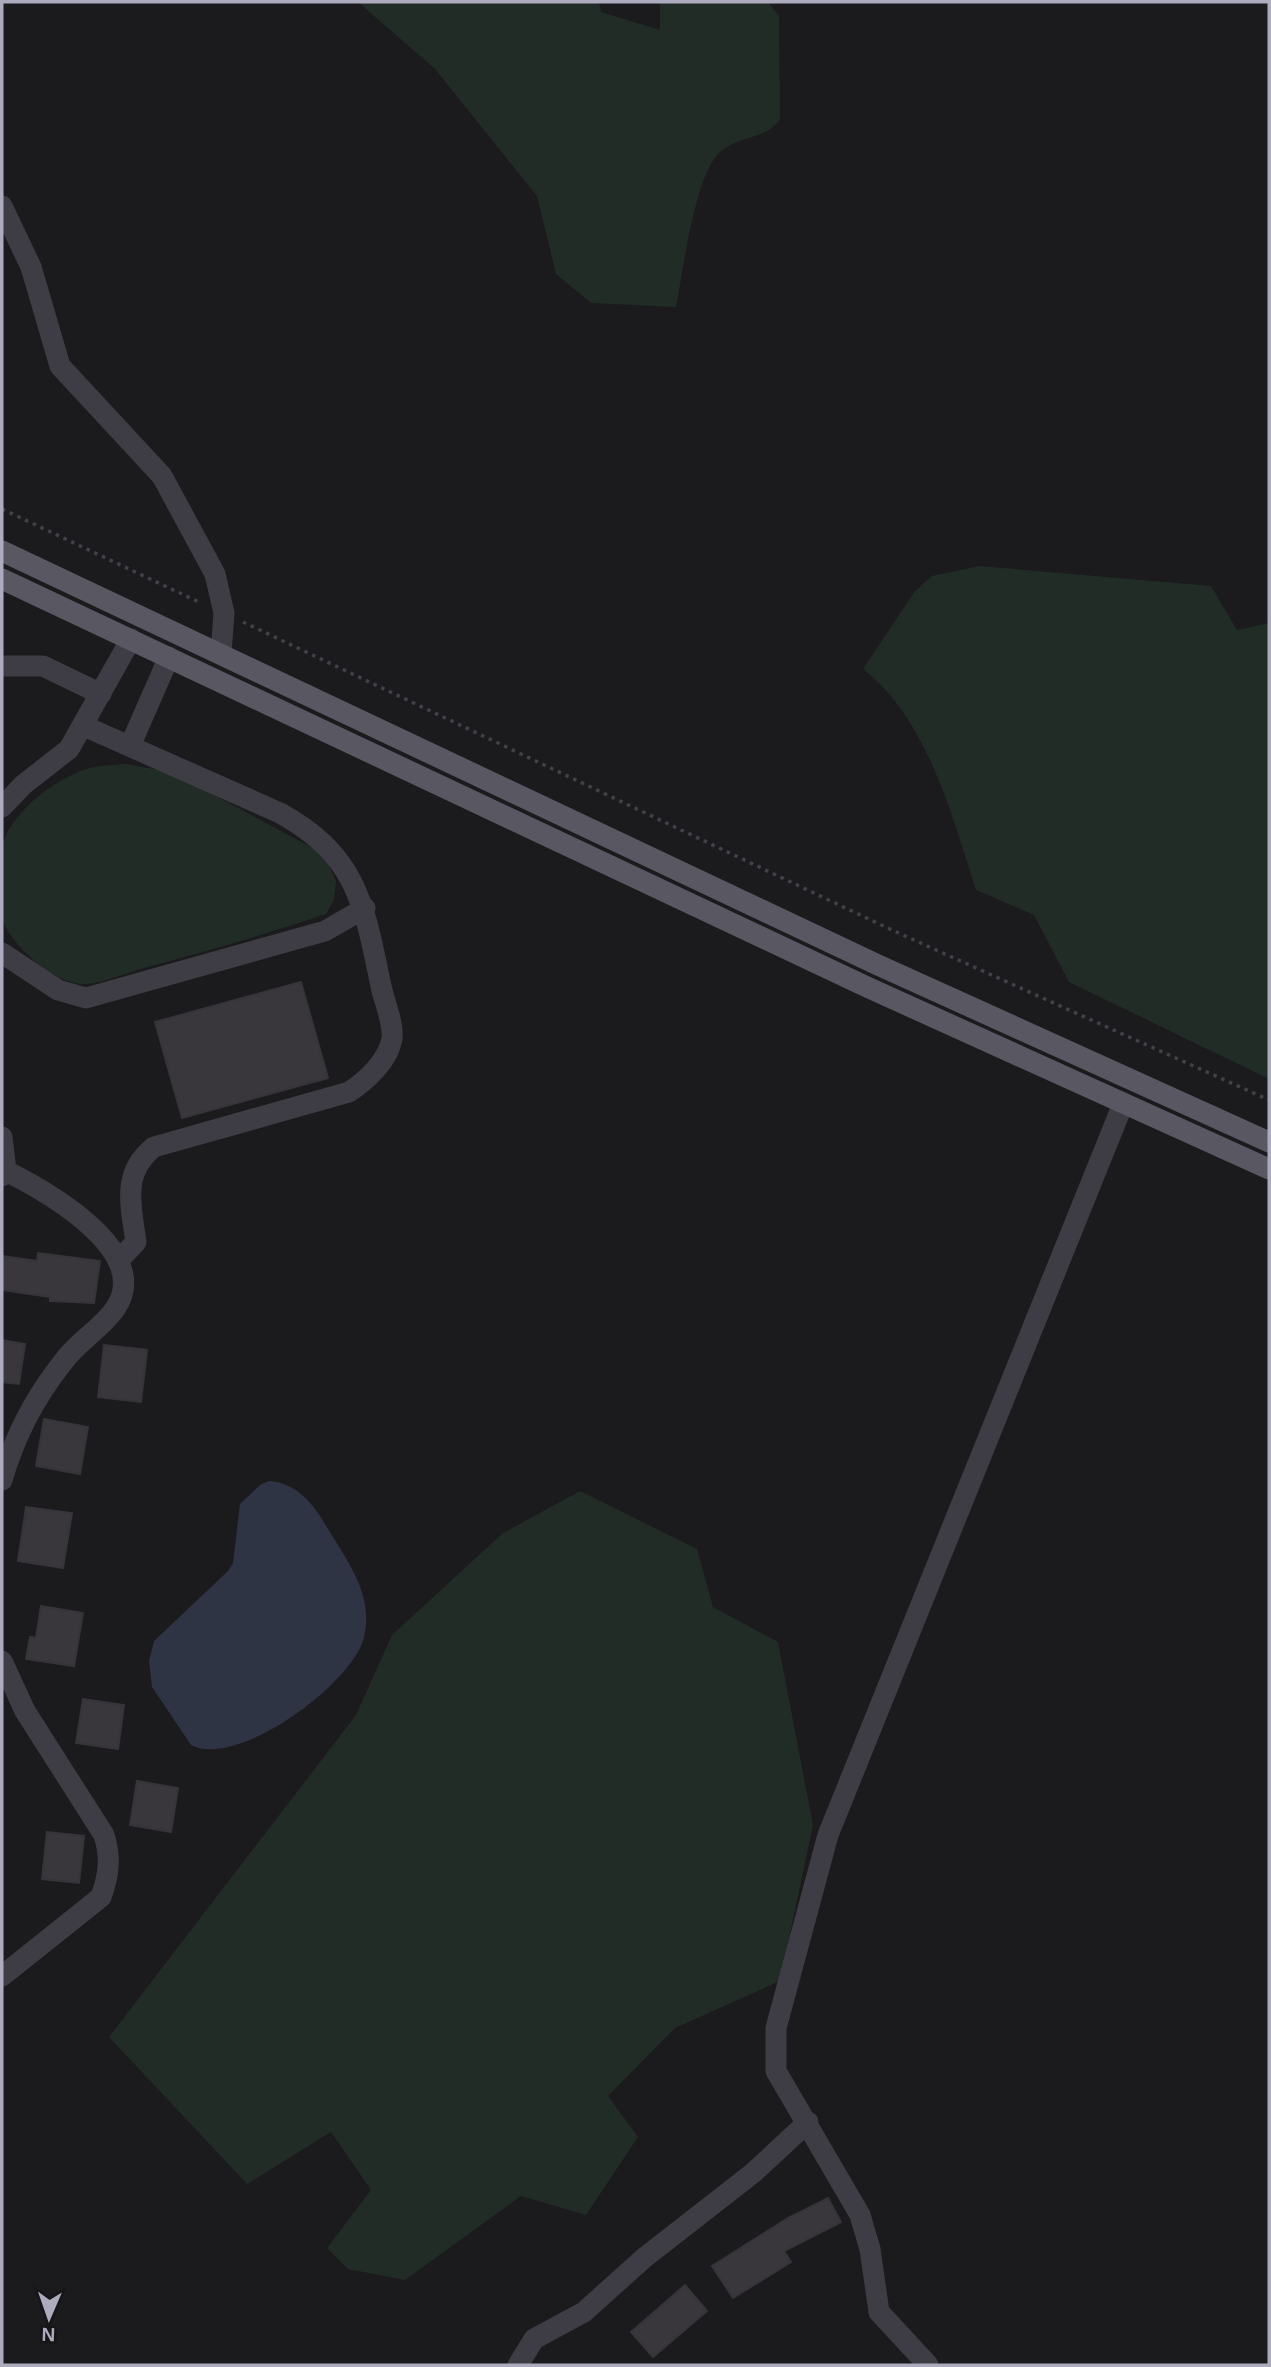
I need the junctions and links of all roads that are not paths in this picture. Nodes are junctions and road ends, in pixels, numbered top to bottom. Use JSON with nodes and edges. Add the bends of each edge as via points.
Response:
{"nodes":[{"id":1,"x":2,"y":206,"type":"edge"},
{"id":2,"x":2,"y":551,"type":"edge"},
{"id":3,"x":2,"y":579,"type":"edge"},
{"id":4,"x":131,"y":639,"type":"junction"},
{"id":5,"x":221,"y":654,"type":"junction"},
{"id":6,"x":169,"y":657,"type":"junction"},
{"id":7,"x":2,"y":666,"type":"edge"},
{"id":8,"x":101,"y":695,"type":"junction"},
{"id":9,"x":84,"y":726,"type":"junction"},
{"id":10,"x":130,"y":746,"type":"junction"},
{"id":11,"x":2,"y":807,"type":"edge"},
{"id":12,"x":365,"y":908,"type":"junction"},
{"id":13,"x":2,"y":953,"type":"edge"},
{"id":14,"x":1123,"y":1104,"type":"junction"},
{"id":15,"x":2,"y":1137,"type":"edge"},
{"id":16,"x":1269,"y":1142,"type":"edge"},
{"id":17,"x":1269,"y":1169,"type":"edge"},
{"id":18,"x":4,"y":1174,"type":"edge"},
{"id":19,"x":120,"y":1259,"type":"junction"},
{"id":20,"x":2,"y":1480,"type":"edge"},
{"id":21,"x":2,"y":1661,"type":"edge"},
{"id":22,"x":2,"y":1976,"type":"edge"},
{"id":23,"x":808,"y":2122,"type":"junction"},
{"id":24,"x":518,"y":2365,"type":"edge"},
{"id":25,"x":928,"y":2365,"type":"edge"}],
"edges":[{"from":1,"to":5,"type":"street","via":[[31,267],[60,366],[171,489],[215,574],[224,613]]},
{"from":2,"to":5,"type":"main road"},
{"from":3,"to":4,"type":"main road"},
{"from":4,"to":6,"type":"main road"},
{"from":4,"to":8,"type":"street"},
{"from":5,"to":16,"type":"main road","via":[[877,965]]},
{"from":6,"to":10,"type":"street"},
{"from":6,"to":14,"type":"main road"},
{"from":7,"to":8,"type":"street","via":[[43,666]]},
{"from":8,"to":9,"type":"street"},
{"from":9,"to":10,"type":"street"},
{"from":9,"to":11,"type":"street","via":[[59,758]]},
{"from":10,"to":12,"type":"street","via":[[308,828],[340,860]]},
{"from":12,"to":13,"type":"street","via":[[325,931],[86,998],[58,990]]},
{"from":12,"to":19,"type":"street","via":[[392,1038],[382,1060],[349,1092],[154,1147],[132,1174],[135,1242]]},
{"from":14,"to":17,"type":"main road"},
{"from":14,"to":23,"type":"street","via":[[828,1835],[776,2028],[776,2071]]},
{"from":15,"to":18,"type":"street"},
{"from":18,"to":19,"type":"street","via":[[70,1209]]},
{"from":19,"to":20,"type":"street","via":[[125,1286],[115,1309],[63,1360],[19,1436]]},
{"from":21,"to":22,"type":"street","via":[[25,1711],[104,1835],[109,1858],[101,1896]]},
{"from":23,"to":24,"type":"street","via":[[584,2312],[534,2339]]},
{"from":23,"to":25,"type":"street","via":[[860,2215],[883,2319]]}]}
